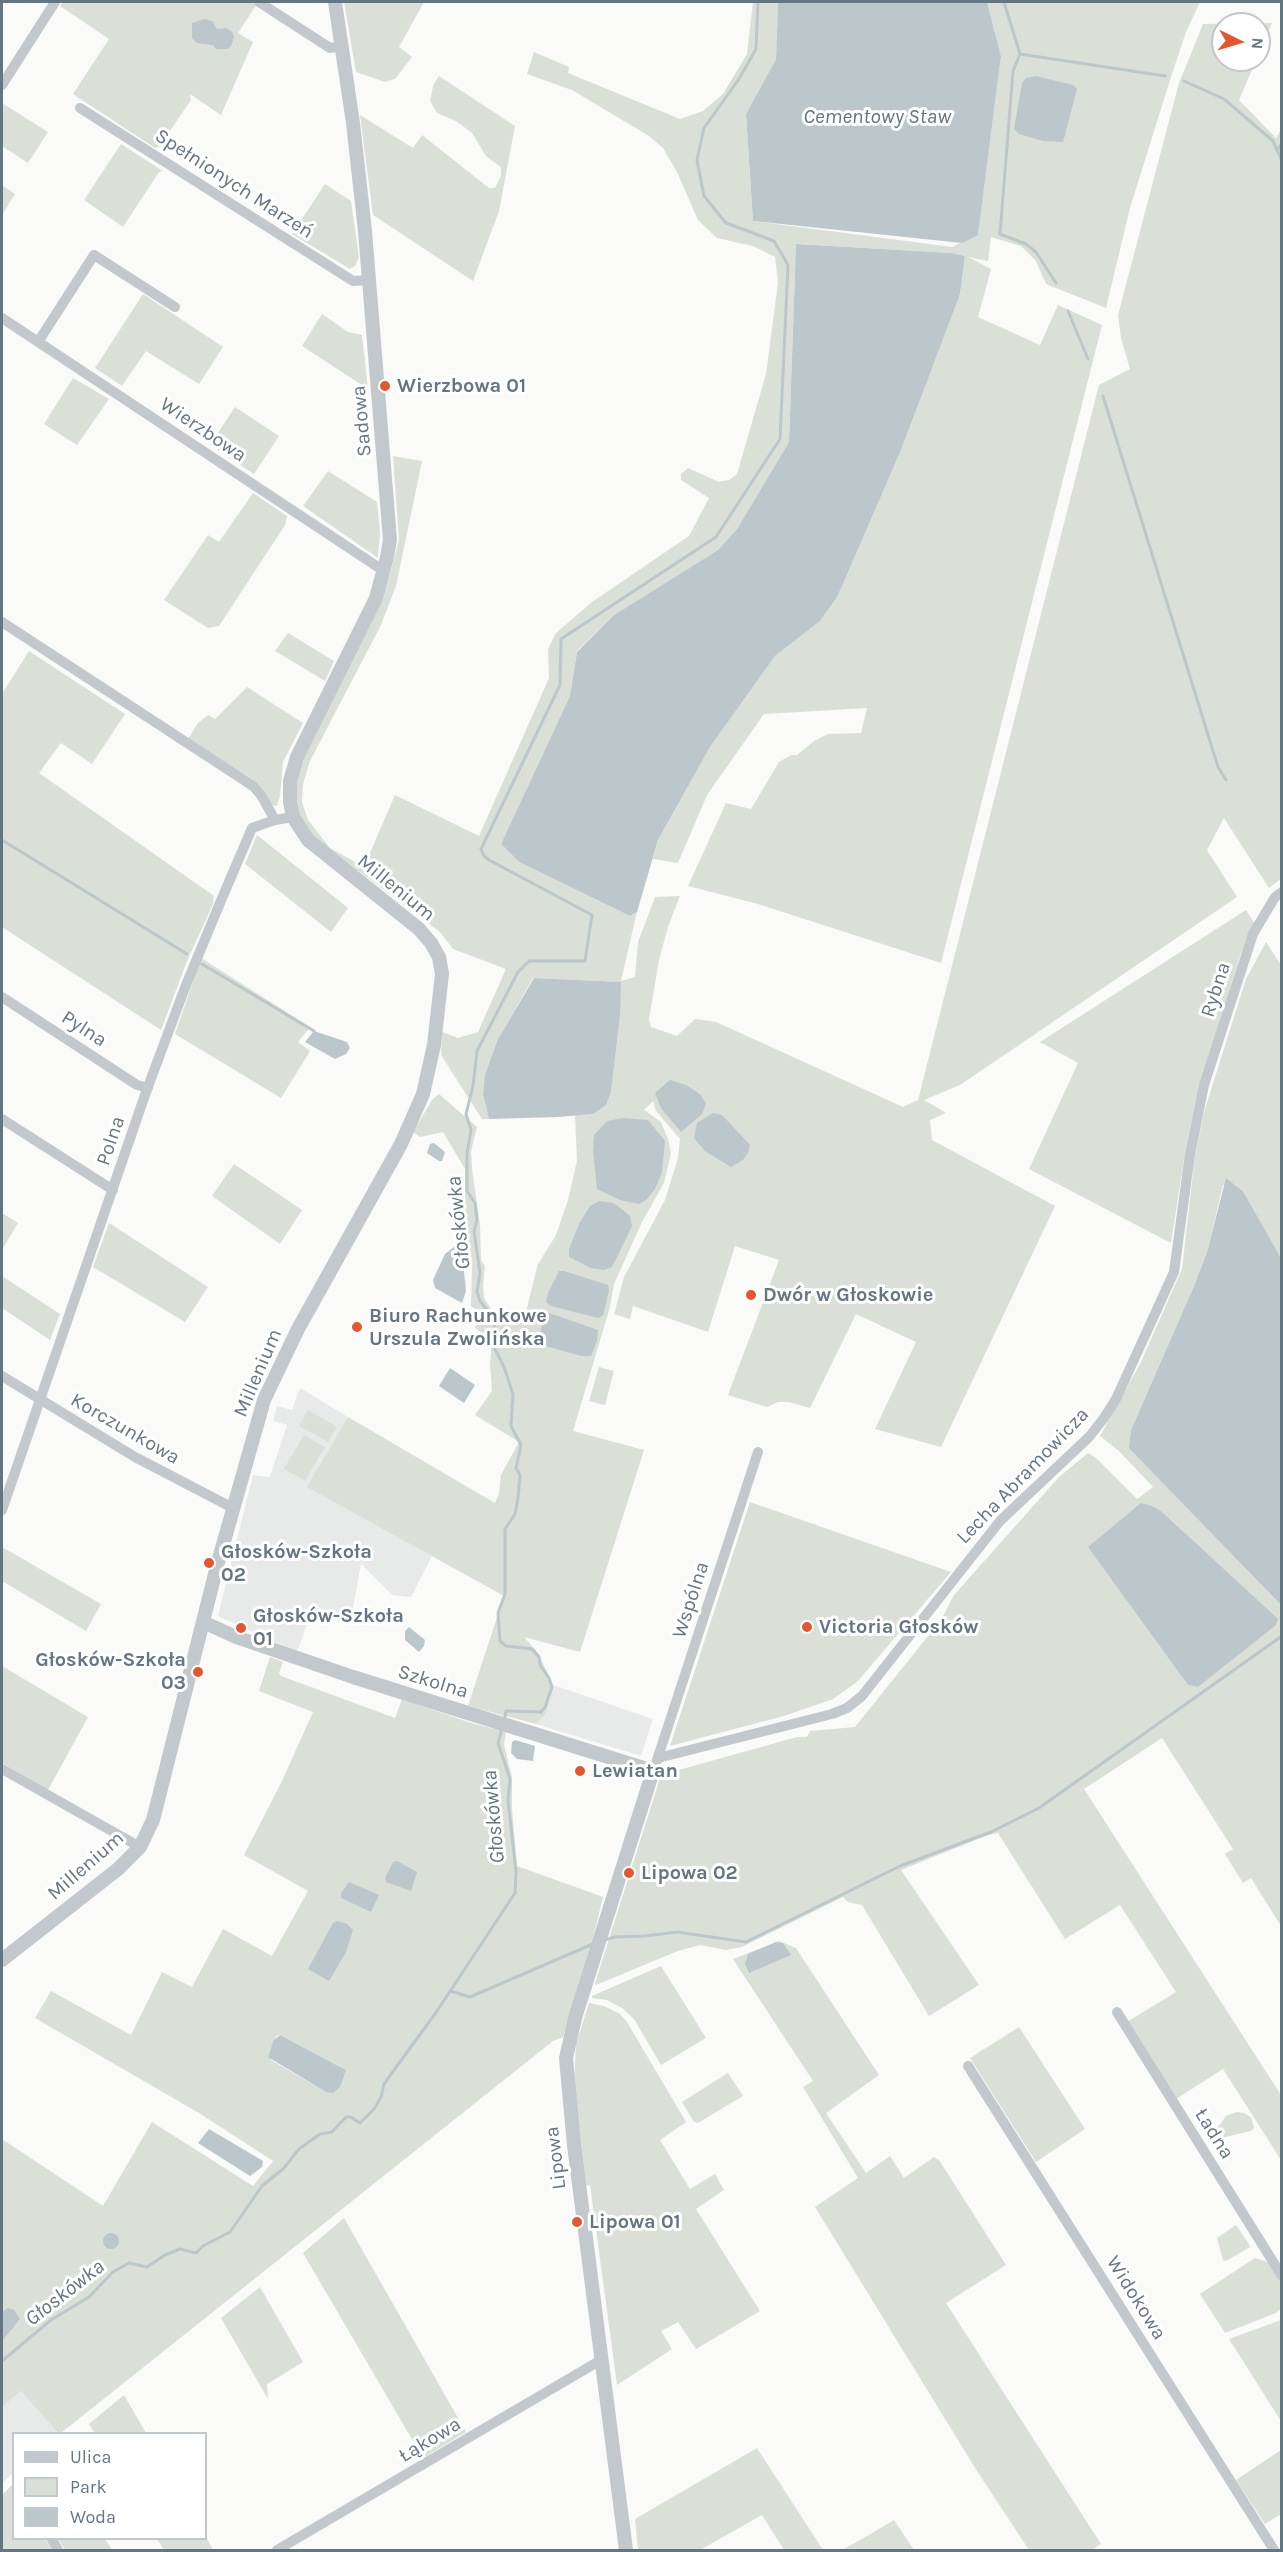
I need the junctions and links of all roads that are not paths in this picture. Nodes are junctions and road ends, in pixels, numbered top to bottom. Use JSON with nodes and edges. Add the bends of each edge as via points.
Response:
{"nodes":[{"id":1,"x":56,"y":2,"type":"edge"},
{"id":2,"x":259,"y":2,"type":"edge"},
{"id":3,"x":335,"y":2,"type":"edge"},
{"id":4,"x":342,"y":46,"type":"junction"},
{"id":5,"x":2,"y":85,"type":"edge"},
{"id":6,"x":80,"y":108,"type":"dead end"},
{"id":7,"x":370,"y":280,"type":"junction"},
{"id":8,"x":175,"y":308,"type":"dead end"},
{"id":9,"x":2,"y":318,"type":"edge"},
{"id":10,"x":38,"y":342,"type":"junction"},
{"id":11,"x":384,"y":571,"type":"junction"},
{"id":12,"x":2,"y":622,"type":"edge"},
{"id":13,"x":293,"y":817,"type":"junction"},
{"id":14,"x":275,"y":820,"type":"junction"},
{"id":15,"x":1281,"y":892,"type":"edge"},
{"id":16,"x":2,"y":997,"type":"edge"},
{"id":17,"x":148,"y":1088,"type":"junction"},
{"id":18,"x":1198,"y":1107,"type":"joint"},
{"id":19,"x":2,"y":1119,"type":"edge"},
{"id":20,"x":113,"y":1190,"type":"junction"},
{"id":21,"x":2,"y":1376,"type":"edge"},
{"id":22,"x":39,"y":1400,"type":"junction"},
{"id":23,"x":758,"y":1452,"type":"dead end"},
{"id":24,"x":233,"y":1508,"type":"junction"},
{"id":25,"x":2,"y":1510,"type":"edge"},
{"id":26,"x":203,"y":1622,"type":"junction"},
{"id":27,"x":656,"y":1765,"type":"junction"},
{"id":28,"x":2,"y":1769,"type":"edge"},
{"id":29,"x":140,"y":1847,"type":"junction"},
{"id":30,"x":2,"y":1960,"type":"edge"},
{"id":31,"x":1117,"y":2012,"type":"dead end"},
{"id":32,"x":968,"y":2066,"type":"dead end"},
{"id":33,"x":1281,"y":2276,"type":"edge"},
{"id":34,"x":601,"y":2360,"type":"junction"},
{"id":35,"x":277,"y":2550,"type":"edge"},
{"id":36,"x":626,"y":2550,"type":"edge"},
{"id":37,"x":1274,"y":2550,"type":"edge"}],
"edges":[{"from":1,"to":5,"type":"street"},
{"from":2,"to":4,"type":"street","via":[[330,48]]},
{"from":3,"to":4,"type":"street","name":"Sadowa"},
{"from":4,"to":7,"type":"street","name":"Sadowa"},
{"from":6,"to":7,"type":"street","name":"Spełnionych Marzeń","via":[[353,281]]},
{"from":7,"to":11,"type":"street","name":"Sadowa","via":[[390,524]]},
{"from":8,"to":10,"type":"street","via":[[94,255]]},
{"from":9,"to":10,"type":"street","name":"Wierzbowa"},
{"from":10,"to":11,"type":"street","name":"Wierzbowa"},
{"from":11,"to":13,"type":"street","name":"Sadowa","via":[[372,606],[297,757],[290,789]]},
{"from":12,"to":14,"type":"street","via":[[253,786]]},
{"from":13,"to":14,"type":"street","name":"Polna"},
{"from":13,"to":24,"type":"street","name":"Millenium","via":[[314,846],[424,934],[439,957],[441,993],[430,1066],[418,1106],[383,1179],[279,1366],[256,1426]]},
{"from":14,"to":17,"type":"street","name":"Polna","via":[[252,828]]},
{"from":15,"to":18,"type":"street","name":"Rybna","via":[[1253,934]]},
{"from":16,"to":17,"type":"street","name":"Pylna","via":[[137,1085]]},
{"from":17,"to":20,"type":"street","name":"Polna"},
{"from":18,"to":27,"type":"street","name":"Lecha Abramowicza","via":[[1174,1272],[1116,1399],[1089,1437],[1000,1521],[880,1676],[855,1702],[832,1714]]},
{"from":19,"to":20,"type":"street"},
{"from":20,"to":22,"type":"street","name":"Polna"},
{"from":21,"to":22,"type":"street","name":"Korczunkowa"},
{"from":22,"to":24,"type":"street","name":"Korczunkowa","via":[[135,1457]]},
{"from":22,"to":25,"type":"street","name":"Polna"},
{"from":23,"to":27,"type":"street","name":"Wspólna"},
{"from":24,"to":26,"type":"street","name":"Millenium"},
{"from":26,"to":27,"type":"street","name":"Szkolna","via":[[246,1641],[493,1721]]},
{"from":26,"to":29,"type":"street","name":"Millenium","via":[[153,1820]]},
{"from":27,"to":34,"type":"street","name":"Lipowa","via":[[568,2043],[566,2071]]},
{"from":28,"to":29,"type":"street"},
{"from":29,"to":30,"type":"street","name":"Millenium","via":[[118,1869]]},
{"from":31,"to":33,"type":"street","name":"Ładna"},
{"from":32,"to":37,"type":"street","name":"Widokowa"},
{"from":34,"to":35,"type":"street","name":"Łąkowa"},
{"from":34,"to":36,"type":"street","name":"Lipowa"}]}
